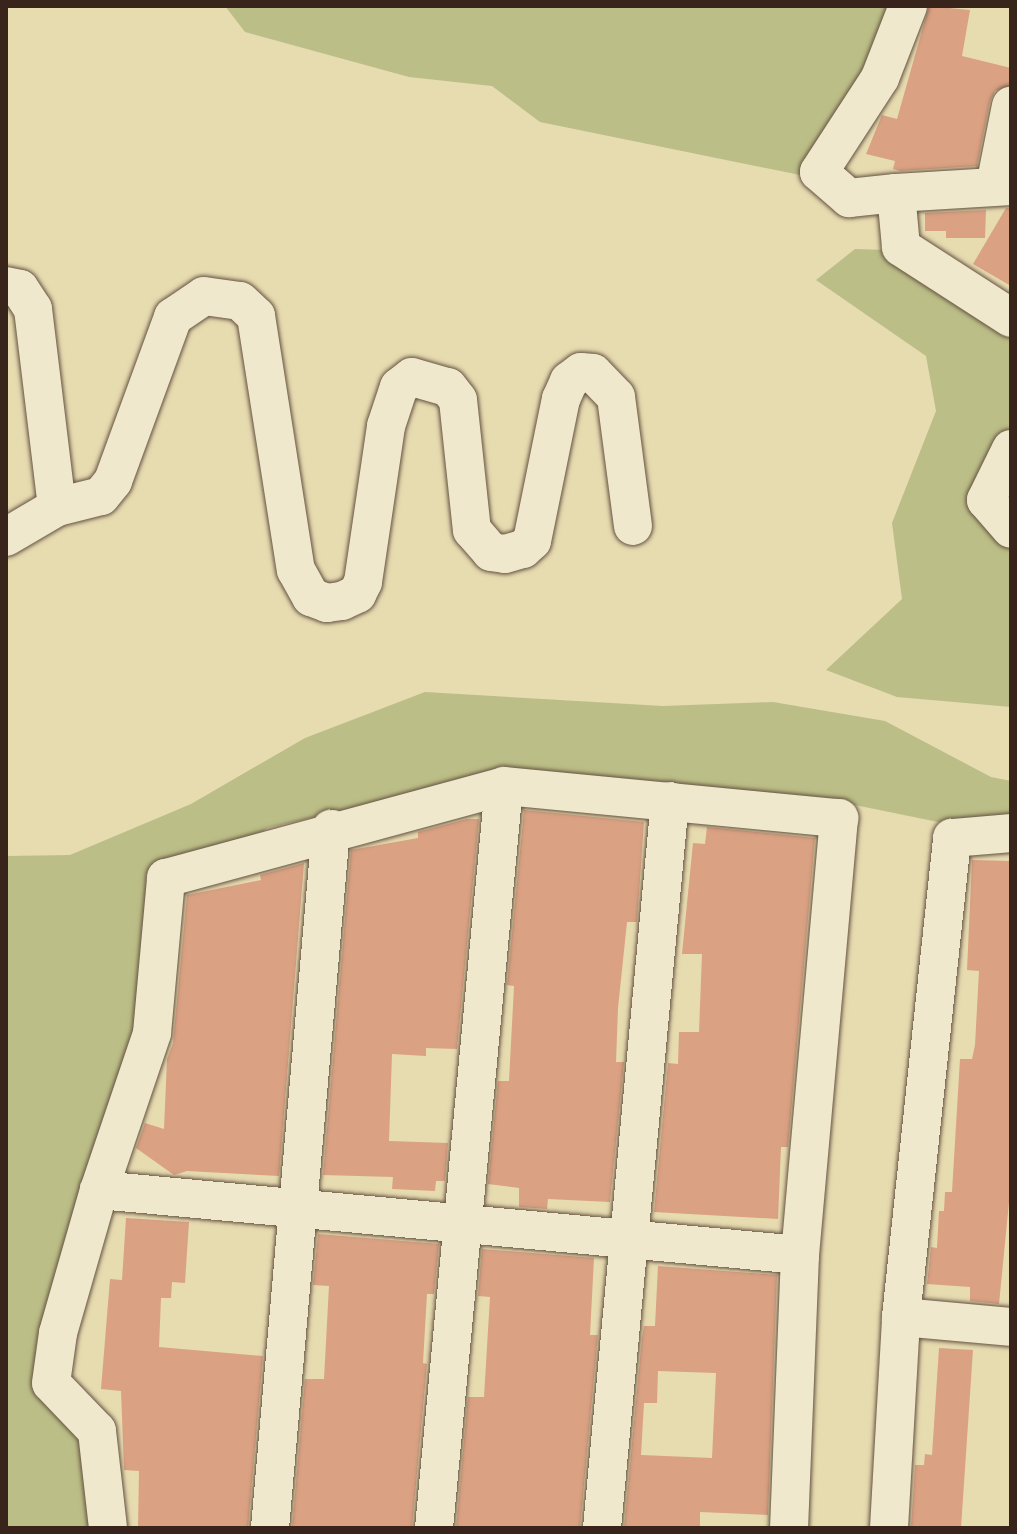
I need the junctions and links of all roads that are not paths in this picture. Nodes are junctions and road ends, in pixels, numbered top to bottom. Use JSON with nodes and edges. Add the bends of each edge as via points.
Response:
{"nodes":[{"id":1,"x":908,"y":6,"type":"edge"},
{"id":2,"x":1011,"y":106,"type":"edge"},
{"id":3,"x":1003,"y":186,"type":"edge"},
{"id":4,"x":896,"y":193,"type":"junction"},
{"id":5,"x":6,"y":286,"type":"edge"},
{"id":6,"x":1011,"y":318,"type":"edge"},
{"id":7,"x":1011,"y":449,"type":"edge"},
{"id":8,"x":57,"y":507,"type":"junction"},
{"id":9,"x":633,"y":526,"type":"dead end"},
{"id":10,"x":1011,"y":529,"type":"edge"},
{"id":11,"x":6,"y":537,"type":"edge"},
{"id":12,"x":504,"y":786,"type":"junction"},
{"id":13,"x":670,"y":801,"type":"junction"},
{"id":14,"x":331,"y":829,"type":"junction"},
{"id":15,"x":1011,"y":833,"type":"edge"},
{"id":16,"x":99,"y":1190,"type":"junction"},
{"id":17,"x":301,"y":1212,"type":"junction"},
{"id":18,"x":462,"y":1226,"type":"junction"},
{"id":19,"x":631,"y":1241,"type":"junction"},
{"id":20,"x":800,"y":1255,"type":"junction"},
{"id":21,"x":901,"y":1317,"type":"junction"},
{"id":22,"x":1011,"y":1327,"type":"edge"},
{"id":23,"x":108,"y":1528,"type":"edge"},
{"id":24,"x":270,"y":1528,"type":"edge"},
{"id":25,"x":434,"y":1528,"type":"edge"},
{"id":26,"x":602,"y":1528,"type":"edge"},
{"id":27,"x":789,"y":1528,"type":"edge"},
{"id":28,"x":889,"y":1528,"type":"edge"}],
"edges":[{"from":1,"to":4,"type":"street","via":[[880,78],[819,172],[849,198]]},
{"from":2,"to":3,"type":"street"},
{"from":3,"to":4,"type":"street"},
{"from":4,"to":6,"type":"street","via":[[901,247]]},
{"from":5,"to":8,"type":"street","via":[[20,289],[33,309]]},
{"from":7,"to":10,"type":"street","via":[[986,500]]},
{"from":8,"to":9,"type":"street","via":[[101,496],[113,481],[173,317],[204,296],[221,296],[240,301],[259,324],[296,570],[311,597],[342,601],[357,594],[363,582],[386,426],[399,387],[412,377],[448,387],[458,400],[472,530],[491,552],[505,554],[532,541],[561,399],[569,381],[581,372],[593,373],[616,397]]},
{"from":8,"to":11,"type":"street"},
{"from":12,"to":13,"type":"street"},
{"from":12,"to":14,"type":"street"},
{"from":12,"to":18,"type":"street"},
{"from":13,"to":19,"type":"street"},
{"from":13,"to":20,"type":"street","via":[[839,818]]},
{"from":14,"to":16,"type":"street","via":[[166,878],[152,1033]]},
{"from":14,"to":17,"type":"street"},
{"from":15,"to":21,"type":"street","via":[[952,838]]},
{"from":16,"to":17,"type":"street"},
{"from":16,"to":23,"type":"street","via":[[58,1333],[51,1383],[97,1431]]},
{"from":17,"to":18,"type":"street"},
{"from":17,"to":24,"type":"street"},
{"from":18,"to":19,"type":"street"},
{"from":18,"to":25,"type":"street"},
{"from":19,"to":20,"type":"street"},
{"from":19,"to":26,"type":"street"},
{"from":20,"to":27,"type":"street"},
{"from":21,"to":22,"type":"street"},
{"from":21,"to":28,"type":"street"}]}
